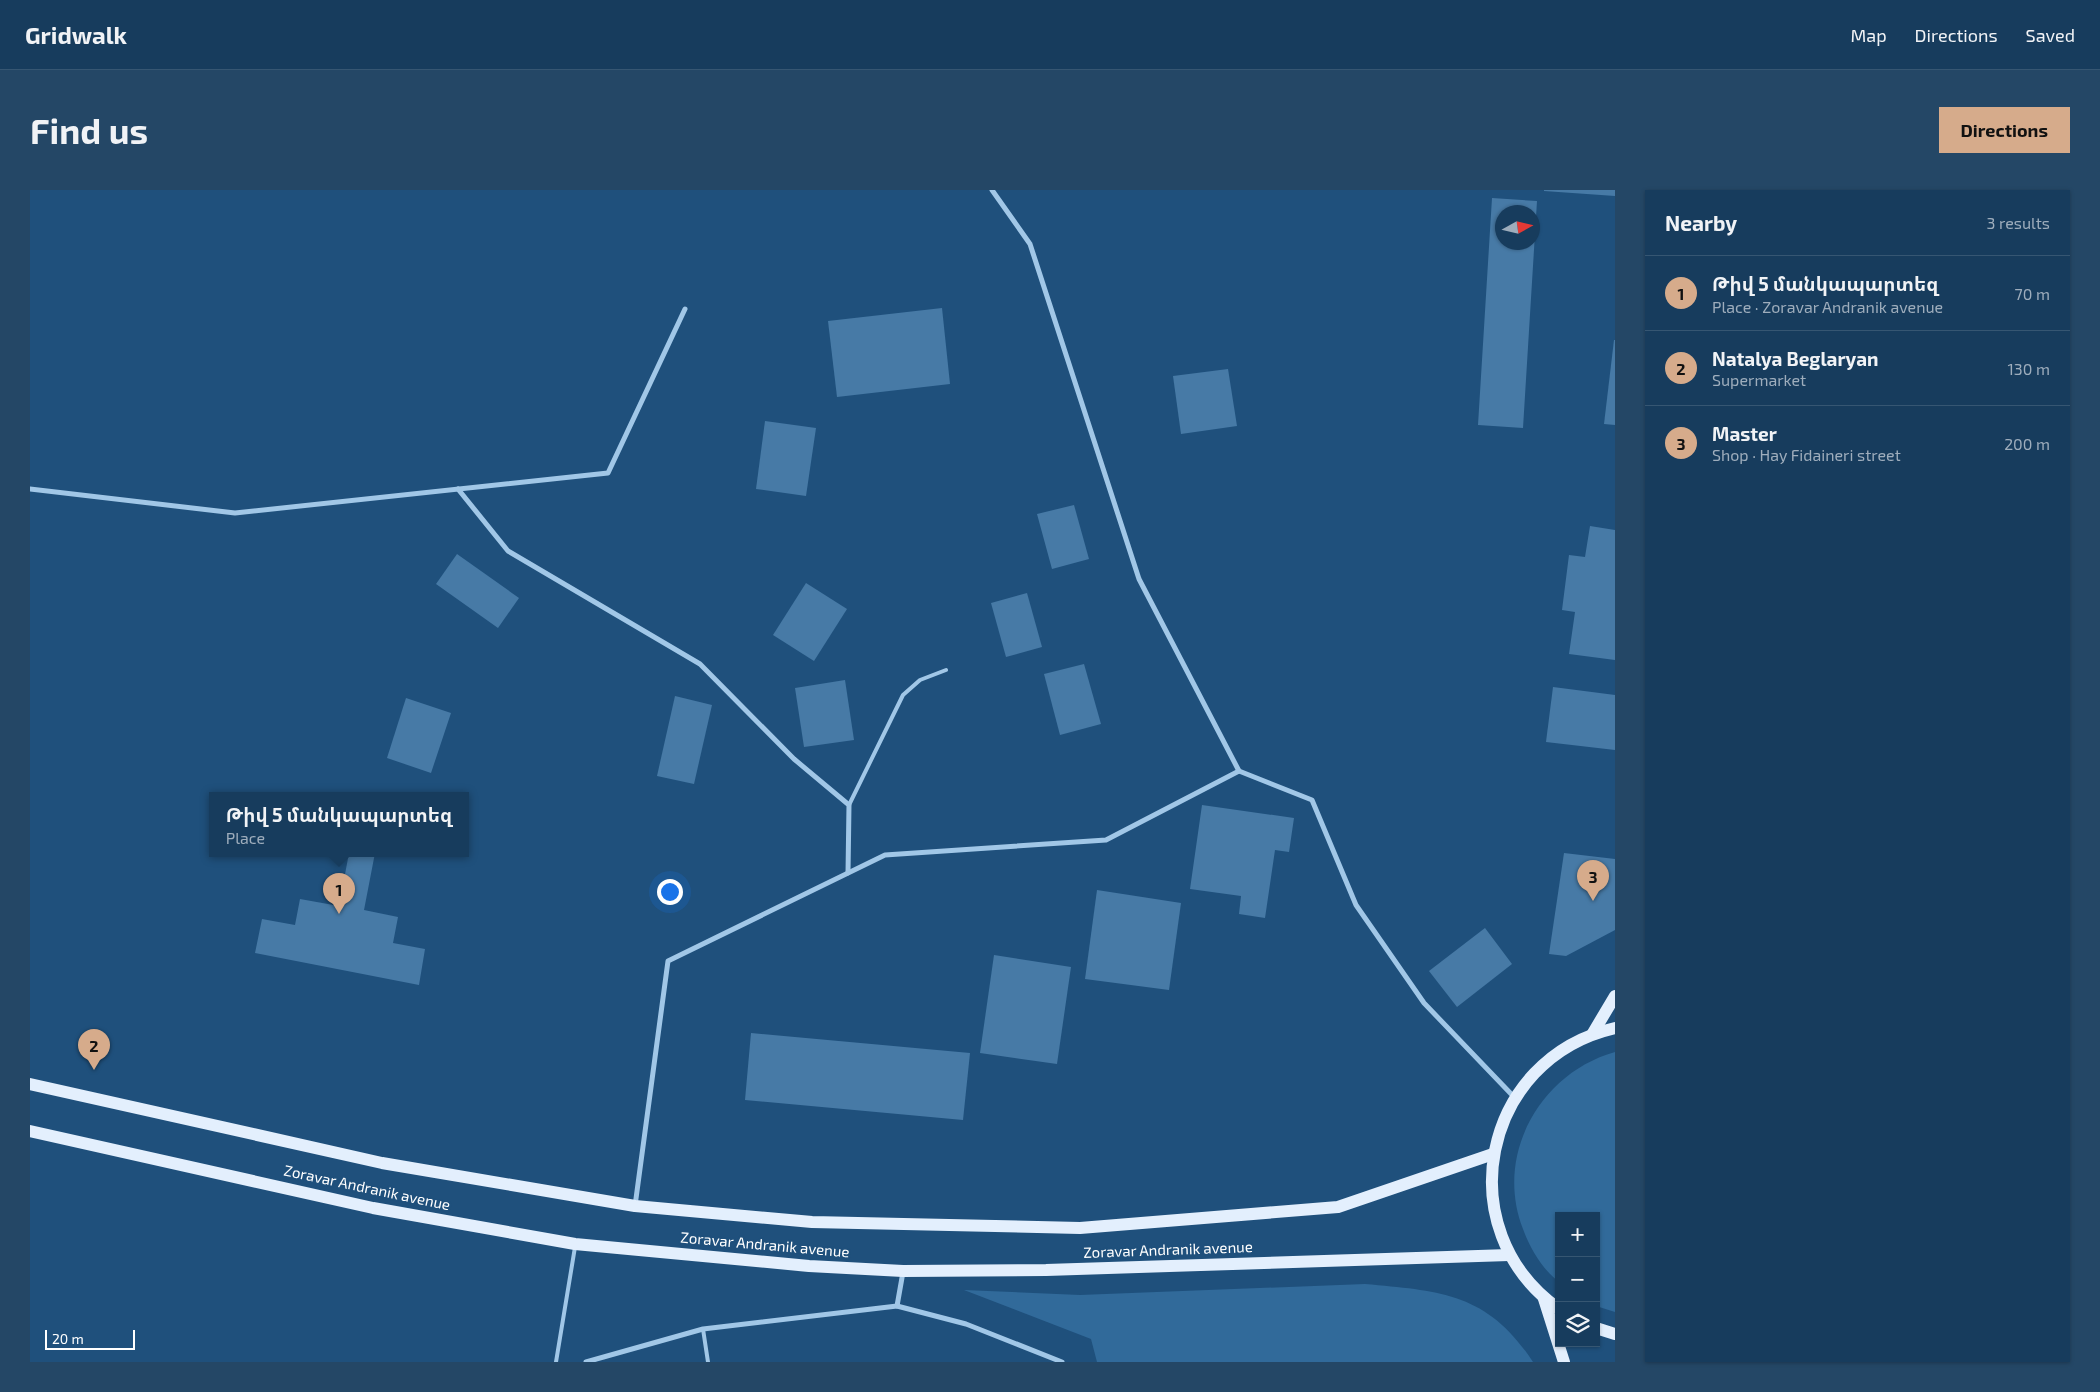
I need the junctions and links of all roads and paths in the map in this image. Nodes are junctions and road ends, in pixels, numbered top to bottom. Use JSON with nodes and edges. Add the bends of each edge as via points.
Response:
{"nodes":[{"id":1,"x":992,"y":190,"type":"edge"},
{"id":2,"x":685,"y":309,"type":"dead end"},
{"id":3,"x":30,"y":488,"type":"edge"},
{"id":4,"x":458,"y":489,"type":"junction"},
{"id":5,"x":946,"y":670,"type":"dead end"},
{"id":6,"x":1238,"y":771,"type":"junction"},
{"id":7,"x":849,"y":805,"type":"junction"},
{"id":8,"x":848,"y":873,"type":"junction"},
{"id":9,"x":1615,"y":996,"type":"edge"},
{"id":10,"x":1615,"y":1028,"type":"edge"},
{"id":11,"x":1592,"y":1033,"type":"junction"},
{"id":12,"x":30,"y":1084,"type":"edge"},
{"id":13,"x":1515,"y":1098,"type":"junction"},
{"id":14,"x":30,"y":1131,"type":"edge"},
{"id":15,"x":1493,"y":1154,"type":"junction"},
{"id":16,"x":635,"y":1206,"type":"junction"},
{"id":17,"x":576,"y":1244,"type":"junction"},
{"id":18,"x":1509,"y":1255,"type":"junction"},
{"id":19,"x":903,"y":1271,"type":"junction"},
{"id":20,"x":1544,"y":1299,"type":"junction"},
{"id":21,"x":897,"y":1306,"type":"junction"},
{"id":22,"x":1555,"y":1306,"type":"edge"},
{"id":23,"x":703,"y":1329,"type":"junction"},
{"id":24,"x":1600,"y":1329,"type":"edge"},
{"id":25,"x":1615,"y":1334,"type":"edge"},
{"id":26,"x":556,"y":1362,"type":"edge"},
{"id":27,"x":586,"y":1362,"type":"edge"},
{"id":28,"x":708,"y":1362,"type":"edge"},
{"id":29,"x":1062,"y":1362,"type":"edge"},
{"id":30,"x":1564,"y":1362,"type":"edge"}],
"edges":[{"from":1,"to":6,"type":"street","via":[[1030,244],[1139,579]]},
{"from":2,"to":4,"type":"street","via":[[608,473]]},
{"from":3,"to":4,"type":"street","via":[[235,513]]},
{"from":4,"to":7,"type":"street","via":[[508,551],[700,664],[794,759]]},
{"from":5,"to":7,"type":"lane","via":[[920,680],[903,695]]},
{"from":6,"to":8,"type":"street","via":[[1106,840],[885,855]]},
{"from":6,"to":13,"type":"street","via":[[1312,800],[1356,906],[1424,1003]]},
{"from":7,"to":8,"type":"street"},
{"from":8,"to":16,"type":"street","via":[[668,961]]},
{"from":9,"to":11,"type":"main road"},
{"from":10,"to":11,"type":"main road"},
{"from":11,"to":13,"type":"main road","via":[[1562,1049],[1542,1065]]},
{"from":12,"to":16,"type":"main road","name":"Zoravar Andranik avenue","via":[[382,1164]]},
{"from":13,"to":15,"type":"main road","via":[[1503,1121]]},
{"from":14,"to":17,"type":"main road","name":"Zoravar Andranik avenue","via":[[372,1208]]},
{"from":15,"to":16,"type":"main road","name":"Zoravar Andranik avenue","via":[[1338,1208],[1080,1228],[812,1222]]},
{"from":15,"to":18,"type":"main road","via":[[1491,1189],[1497,1223]]},
{"from":17,"to":19,"type":"main road","name":"Zoravar Andranik avenue","via":[[809,1266]]},
{"from":17,"to":26,"type":"lane"},
{"from":18,"to":19,"type":"main road","name":"Zoravar Andranik avenue","via":[[1046,1270]]},
{"from":18,"to":20,"type":"main road"},
{"from":19,"to":21,"type":"street"},
{"from":20,"to":22,"type":"main road"},
{"from":20,"to":30,"type":"main road"},
{"from":21,"to":23,"type":"street"},
{"from":21,"to":29,"type":"street","via":[[966,1324]]},
{"from":23,"to":27,"type":"street"},
{"from":23,"to":28,"type":"lane"},
{"from":24,"to":25,"type":"main road"}]}
